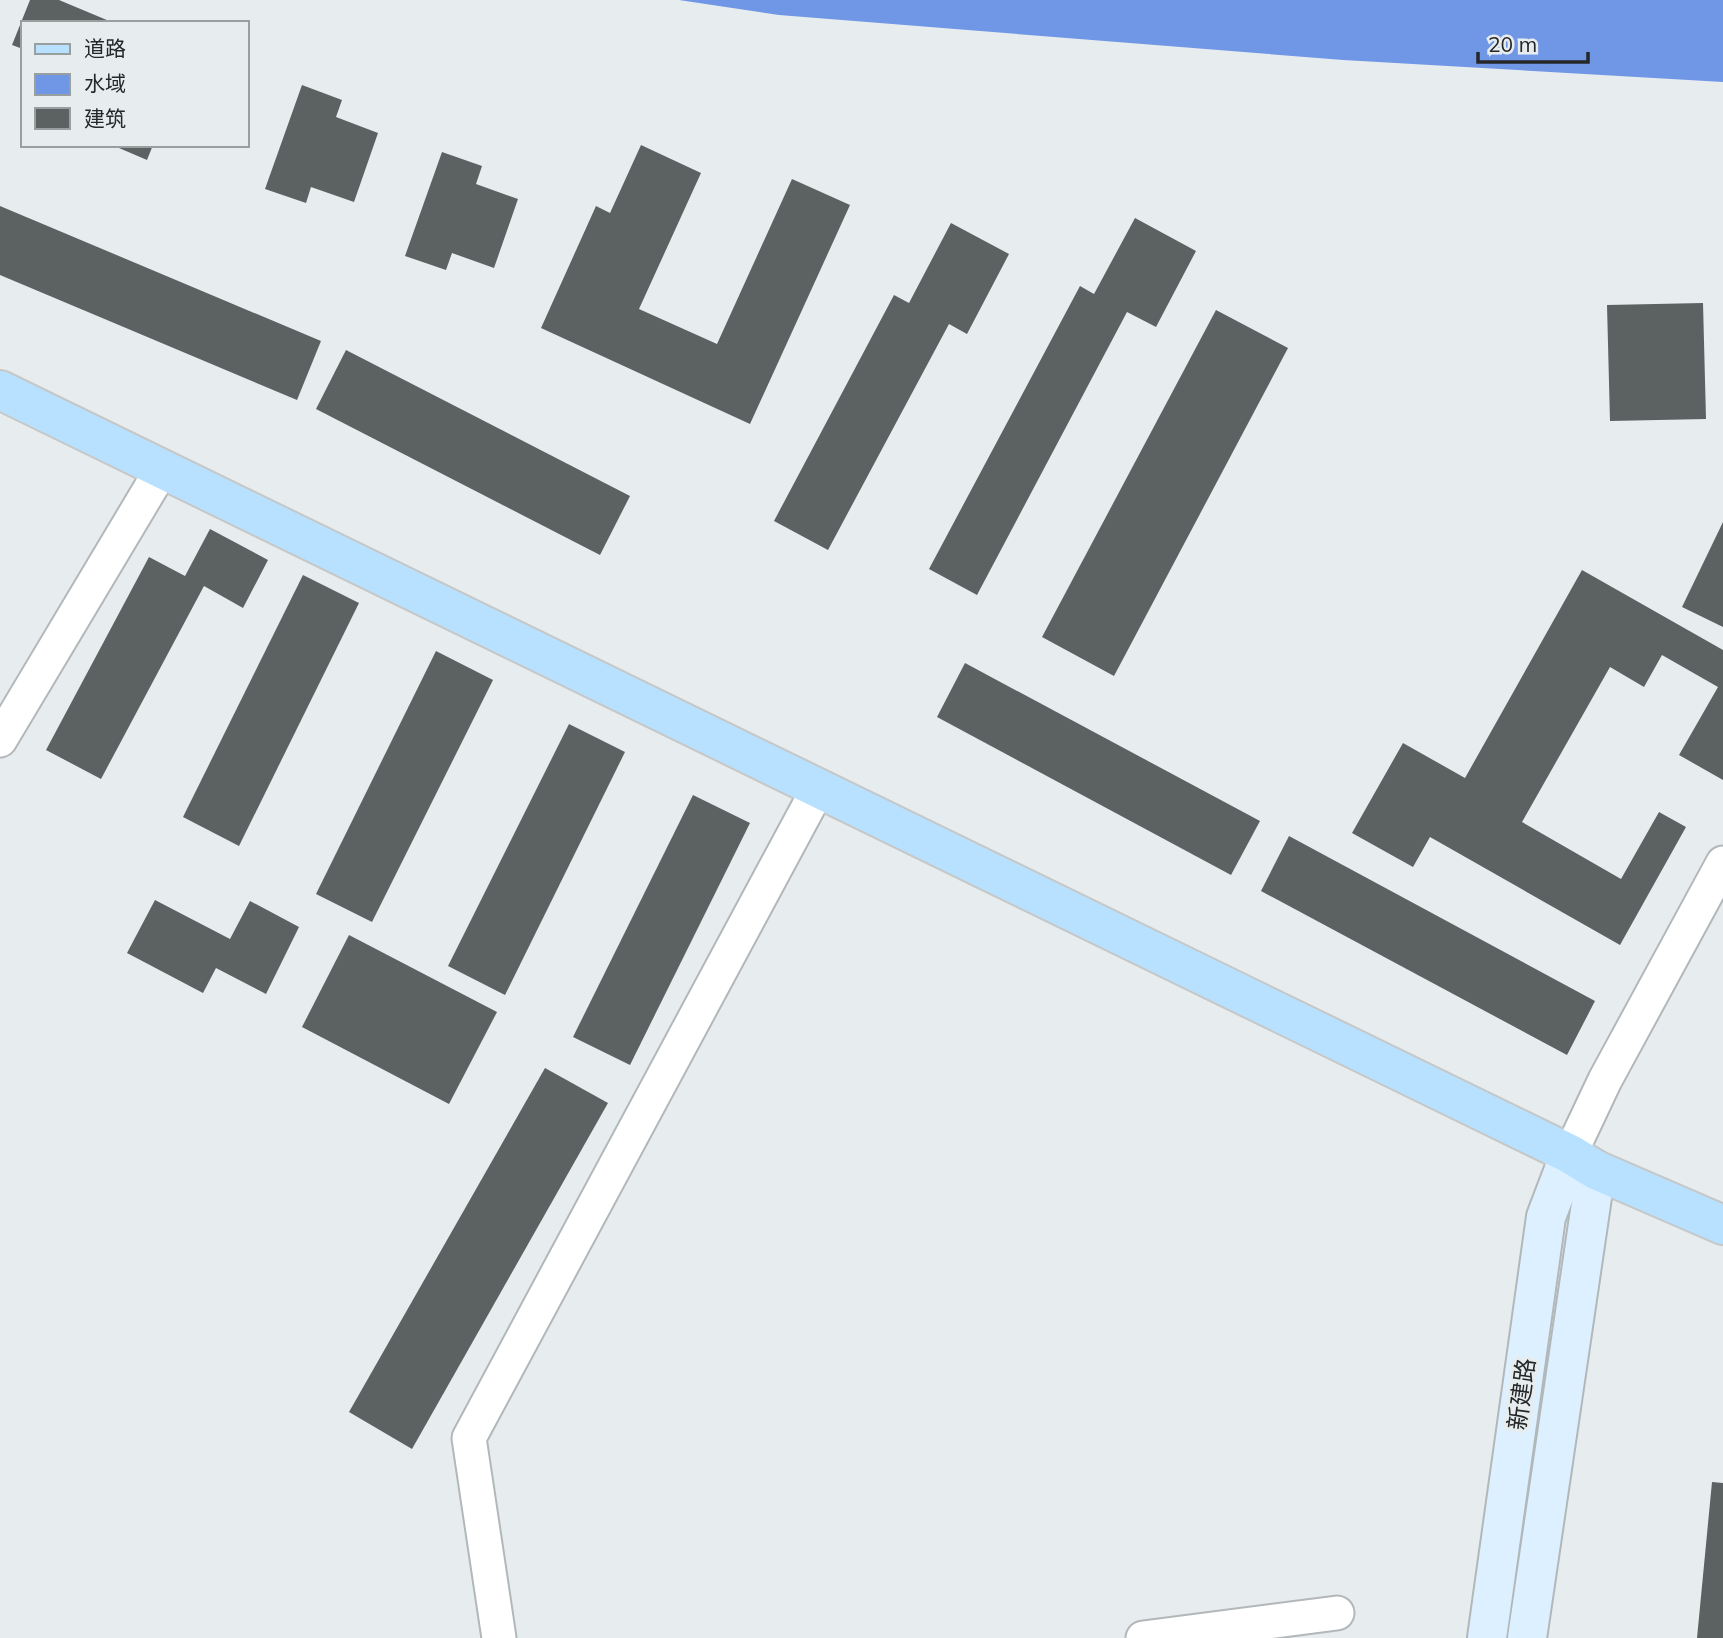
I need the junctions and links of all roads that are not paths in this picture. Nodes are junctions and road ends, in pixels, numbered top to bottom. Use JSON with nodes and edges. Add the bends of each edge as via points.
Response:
{"nodes":[{"id":1,"x":0,"y":390,"type":"edge"},
{"id":2,"x":162,"y":469,"type":"junction"},
{"id":3,"x":0,"y":740,"type":"edge"},
{"id":4,"x":818,"y":789,"type":"junction"},
{"id":5,"x":1723,"y":863,"type":"edge"},
{"id":6,"x":1583,"y":1162,"type":"junction"},
{"id":7,"x":1723,"y":1225,"type":"edge"},
{"id":8,"x":1723,"y":1244,"type":"edge"},
{"id":9,"x":1336,"y":1614,"type":"dead end"},
{"id":10,"x":499,"y":1638,"type":"edge"},
{"id":11,"x":1143,"y":1638,"type":"edge"},
{"id":12,"x":1487,"y":1638,"type":"edge"},
{"id":13,"x":1527,"y":1638,"type":"edge"}],
"edges":[{"from":1,"to":2,"type":"main road"},
{"from":2,"to":3,"type":"street"},
{"from":2,"to":4,"type":"main road"},
{"from":4,"to":6,"type":"main road"},
{"from":4,"to":10,"type":"street","via":[[469,1438]]},
{"from":5,"to":6,"type":"street","via":[[1605,1080]]},
{"from":6,"to":7,"type":"main road"},
{"from":6,"to":8,"type":"main road"},
{"from":6,"to":12,"type":"main road","name":"新建路","via":[[1546,1217]]},
{"from":6,"to":13,"type":"main road","name":"新建路"},
{"from":9,"to":11,"type":"street"}]}
